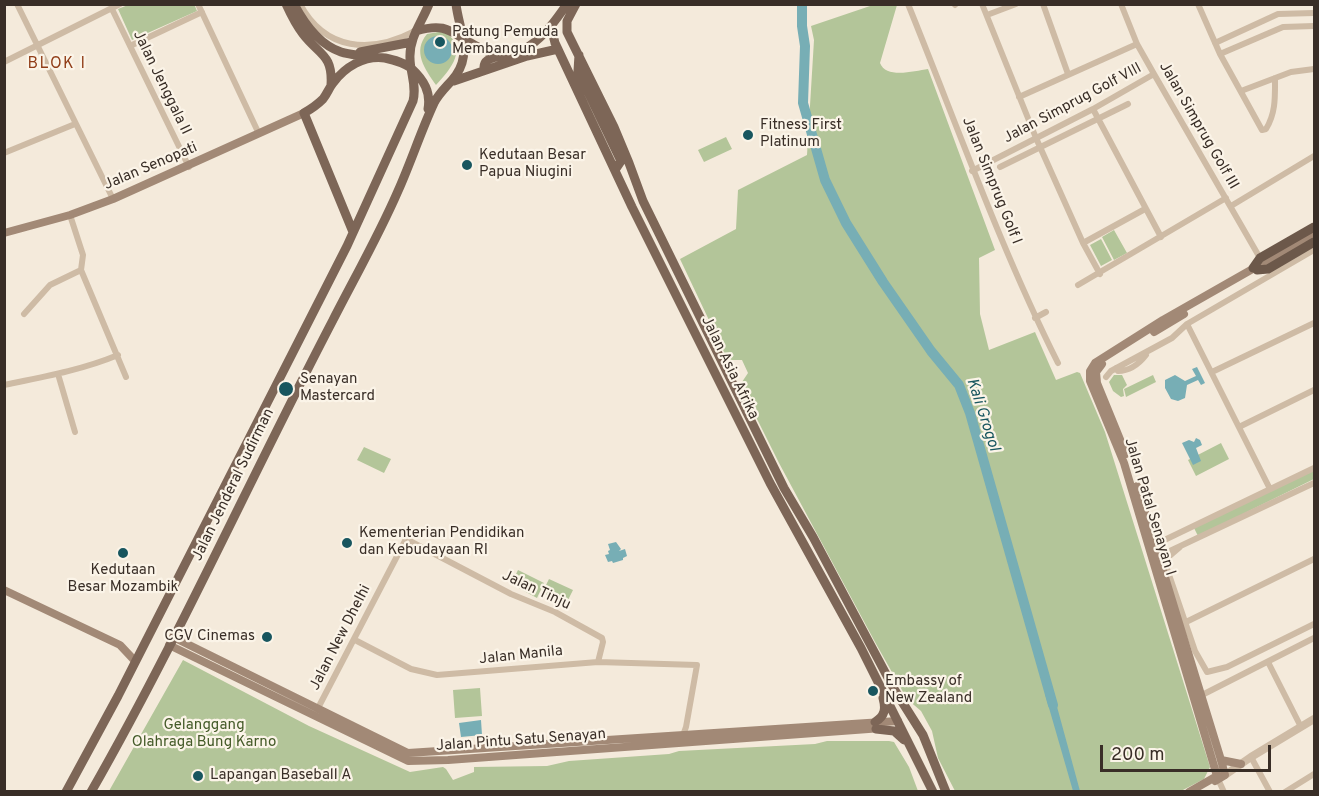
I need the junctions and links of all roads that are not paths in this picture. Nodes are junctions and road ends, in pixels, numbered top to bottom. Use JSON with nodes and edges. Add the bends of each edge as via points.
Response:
{"nodes":[{"id":1,"x":17,"y":4,"type":"edge"},
{"id":2,"x":120,"y":4,"type":"edge"},
{"id":3,"x":198,"y":4,"type":"edge"},
{"id":4,"x":286,"y":4,"type":"edge"},
{"id":5,"x":300,"y":4,"type":"edge"},
{"id":6,"x":429,"y":4,"type":"edge"},
{"id":7,"x":456,"y":4,"type":"edge"},
{"id":8,"x":567,"y":4,"type":"edge"},
{"id":9,"x":576,"y":4,"type":"edge"},
{"id":10,"x":908,"y":4,"type":"edge"},
{"id":11,"x":982,"y":4,"type":"edge"},
{"id":12,"x":1016,"y":4,"type":"edge"},
{"id":13,"x":1043,"y":4,"type":"edge"},
{"id":14,"x":1121,"y":4,"type":"edge"},
{"id":15,"x":1198,"y":4,"type":"edge"},
{"id":16,"x":294,"y":5,"type":"edge"},
{"id":17,"x":112,"y":9,"type":"junction"},
{"id":18,"x":202,"y":12,"type":"junction"},
{"id":19,"x":1314,"y":13,"type":"edge"},
{"id":20,"x":987,"y":15,"type":"junction"},
{"id":21,"x":1263,"y":21,"type":"junction"},
{"id":22,"x":1314,"y":26,"type":"edge"},
{"id":23,"x":551,"y":27,"type":"junction"},
{"id":24,"x":416,"y":31,"type":"junction"},
{"id":25,"x":1266,"y":33,"type":"junction"},
{"id":26,"x":463,"y":38,"type":"junction"},
{"id":27,"x":540,"y":40,"type":"junction"},
{"id":28,"x":411,"y":42,"type":"junction"},
{"id":29,"x":1215,"y":43,"type":"junction"},
{"id":30,"x":1137,"y":44,"type":"junction"},
{"id":31,"x":37,"y":46,"type":"junction"},
{"id":32,"x":130,"y":46,"type":"junction"},
{"id":33,"x":558,"y":49,"type":"junction"},
{"id":34,"x":544,"y":51,"type":"junction"},
{"id":35,"x":352,"y":54,"type":"junction"},
{"id":36,"x":507,"y":54,"type":"junction"},
{"id":37,"x":1220,"y":54,"type":"junction"},
{"id":38,"x":579,"y":55,"type":"junction"},
{"id":39,"x":376,"y":58,"type":"junction"},
{"id":40,"x":4,"y":62,"type":"edge"},
{"id":41,"x":484,"y":69,"type":"junction"},
{"id":42,"x":1314,"y":69,"type":"edge"},
{"id":43,"x":412,"y":70,"type":"junction"},
{"id":44,"x":1068,"y":74,"type":"junction"},
{"id":45,"x":1154,"y":74,"type":"junction"},
{"id":46,"x":1275,"y":78,"type":"junction"},
{"id":47,"x":454,"y":81,"type":"junction"},
{"id":48,"x":331,"y":85,"type":"junction"},
{"id":49,"x":1241,"y":91,"type":"junction"},
{"id":50,"x":1019,"y":97,"type":"junction"},
{"id":51,"x":1128,"y":104,"type":"dead end"},
{"id":52,"x":1093,"y":109,"type":"junction"},
{"id":53,"x":304,"y":113,"type":"junction"},
{"id":54,"x":1097,"y":118,"type":"junction"},
{"id":55,"x":427,"y":122,"type":"junction"},
{"id":56,"x":75,"y":124,"type":"junction"},
{"id":57,"x":259,"y":135,"type":"junction"},
{"id":58,"x":1036,"y":138,"type":"junction"},
{"id":59,"x":1040,"y":147,"type":"junction"},
{"id":60,"x":4,"y":153,"type":"edge"},
{"id":61,"x":1314,"y":156,"type":"edge"},
{"id":62,"x":189,"y":167,"type":"junction"},
{"id":63,"x":1000,"y":167,"type":"dead end"},
{"id":64,"x":615,"y":170,"type":"junction"},
{"id":65,"x":972,"y":171,"type":"junction"},
{"id":66,"x":1226,"y":198,"type":"junction"},
{"id":67,"x":114,"y":199,"type":"junction"},
{"id":68,"x":1231,"y":206,"type":"junction"},
{"id":69,"x":1145,"y":209,"type":"junction"},
{"id":70,"x":70,"y":215,"type":"junction"},
{"id":71,"x":1314,"y":227,"type":"edge"},
{"id":72,"x":353,"y":232,"type":"junction"},
{"id":73,"x":4,"y":233,"type":"edge"},
{"id":74,"x":1314,"y":234,"type":"edge"},
{"id":75,"x":1161,"y":237,"type":"junction"},
{"id":76,"x":1314,"y":242,"type":"edge"},
{"id":77,"x":1083,"y":243,"type":"junction"},
{"id":78,"x":1314,"y":250,"type":"edge"},
{"id":79,"x":1260,"y":265,"type":"junction"},
{"id":80,"x":81,"y":270,"type":"junction"},
{"id":81,"x":1100,"y":274,"type":"junction"},
{"id":82,"x":1078,"y":285,"type":"dead end"},
{"id":83,"x":1046,"y":312,"type":"dead end"},
{"id":84,"x":24,"y":314,"type":"dead end"},
{"id":85,"x":1035,"y":318,"type":"junction"},
{"id":86,"x":1314,"y":323,"type":"edge"},
{"id":87,"x":1161,"y":324,"type":"junction"},
{"id":88,"x":1187,"y":324,"type":"junction"},
{"id":89,"x":1169,"y":340,"type":"junction"},
{"id":90,"x":118,"y":355,"type":"junction"},
{"id":91,"x":1058,"y":363,"type":"dead end"},
{"id":92,"x":1212,"y":372,"type":"junction"},
{"id":93,"x":58,"y":374,"type":"junction"},
{"id":94,"x":126,"y":377,"type":"dead end"},
{"id":95,"x":1106,"y":377,"type":"dead end"},
{"id":96,"x":725,"y":383,"type":"junction"},
{"id":97,"x":4,"y":385,"type":"edge"},
{"id":98,"x":1314,"y":390,"type":"edge"},
{"id":99,"x":1239,"y":427,"type":"junction"},
{"id":100,"x":75,"y":432,"type":"dead end"},
{"id":101,"x":1314,"y":468,"type":"edge"},
{"id":102,"x":1314,"y":483,"type":"edge"},
{"id":103,"x":1270,"y":489,"type":"junction"},
{"id":104,"x":1189,"y":528,"type":"junction"},
{"id":105,"x":406,"y":539,"type":"joint"},
{"id":106,"x":1194,"y":540,"type":"junction"},
{"id":107,"x":1152,"y":546,"type":"junction"},
{"id":108,"x":1180,"y":547,"type":"junction"},
{"id":109,"x":1155,"y":558,"type":"junction"},
{"id":110,"x":1314,"y":560,"type":"edge"},
{"id":111,"x":4,"y":590,"type":"edge"},
{"id":112,"x":1184,"y":623,"type":"junction"},
{"id":113,"x":1314,"y":624,"type":"edge"},
{"id":114,"x":1314,"y":638,"type":"edge"},
{"id":115,"x":355,"y":640,"type":"junction"},
{"id":116,"x":171,"y":641,"type":"junction"},
{"id":117,"x":870,"y":644,"type":"junction"},
{"id":118,"x":123,"y":647,"type":"junction"},
{"id":119,"x":142,"y":648,"type":"junction"},
{"id":120,"x":861,"y":648,"type":"junction"},
{"id":121,"x":135,"y":661,"type":"junction"},
{"id":122,"x":598,"y":662,"type":"junction"},
{"id":123,"x":1268,"y":662,"type":"junction"},
{"id":124,"x":894,"y":689,"type":"junction"},
{"id":125,"x":882,"y":690,"type":"junction"},
{"id":126,"x":1202,"y":695,"type":"junction"},
{"id":127,"x":316,"y":712,"type":"junction"},
{"id":128,"x":1314,"y":719,"type":"edge"},
{"id":129,"x":900,"y":723,"type":"junction"},
{"id":130,"x":876,"y":725,"type":"junction"},
{"id":131,"x":1301,"y":727,"type":"junction"},
{"id":132,"x":686,"y":736,"type":"junction"},
{"id":133,"x":1251,"y":757,"type":"junction"},
{"id":134,"x":1221,"y":760,"type":"junction"},
{"id":135,"x":1241,"y":764,"type":"junction"},
{"id":136,"x":939,"y":774,"type":"junction"},
{"id":137,"x":1314,"y":774,"type":"edge"},
{"id":138,"x":1223,"y":775,"type":"junction"},
{"id":139,"x":66,"y":792,"type":"edge"},
{"id":140,"x":91,"y":792,"type":"edge"},
{"id":141,"x":928,"y":792,"type":"edge"},
{"id":142,"x":934,"y":792,"type":"edge"},
{"id":143,"x":945,"y":792,"type":"edge"},
{"id":144,"x":1189,"y":792,"type":"edge"},
{"id":145,"x":1196,"y":792,"type":"edge"},
{"id":146,"x":1224,"y":792,"type":"edge"},
{"id":147,"x":1270,"y":792,"type":"edge"},
{"id":148,"x":1285,"y":792,"type":"edge"}],
"edges":[{"from":1,"to":31,"type":"street"},
{"from":2,"to":17,"type":"street"},
{"from":3,"to":18,"type":"street"},
{"from":4,"to":48,"type":"main road","via":[[301,32],[327,57]]},
{"from":5,"to":24,"type":"street","via":[[317,30],[350,44],[388,41]]},
{"from":6,"to":24,"type":"main road"},
{"from":7,"to":26,"type":"main road"},
{"from":8,"to":23,"type":"main road"},
{"from":9,"to":38,"type":"main road","name":"Jalan Asia Afrika","via":[[566,25]]},
{"from":10,"to":65,"type":"street","name":"Jalan Simprug Golf I"},
{"from":11,"to":20,"type":"street"},
{"from":12,"to":20,"type":"street"},
{"from":13,"to":44,"type":"street"},
{"from":14,"to":30,"type":"street","name":"Jalan Simprug Golf III"},
{"from":15,"to":29,"type":"street"},
{"from":16,"to":35,"type":"main road","via":[[312,30],[332,47]]},
{"from":17,"to":31,"type":"street"},
{"from":17,"to":32,"type":"street","name":"Jalan Jenggala II"},
{"from":18,"to":32,"type":"street"},
{"from":18,"to":57,"type":"street"},
{"from":19,"to":21,"type":"street","via":[[1278,14]]},
{"from":20,"to":50,"type":"street"},
{"from":21,"to":25,"type":"street"},
{"from":21,"to":29,"type":"street"},
{"from":22,"to":25,"type":"street"},
{"from":23,"to":27,"type":"main road"},
{"from":23,"to":33,"type":"main road","name":"Jalan Asia Afrika"},
{"from":24,"to":26,"type":"main road","via":[[442,27]]},
{"from":24,"to":28,"type":"main road"},
{"from":25,"to":37,"type":"street"},
{"from":26,"to":36,"type":"main road","via":[[485,51]]},
{"from":26,"to":47,"type":"main road","via":[[463,60]]},
{"from":27,"to":34,"type":"main road"},
{"from":27,"to":36,"type":"main road"},
{"from":28,"to":35,"type":"main road"},
{"from":28,"to":43,"type":"main road","name":"Jalan Jenderal Sudirman"},
{"from":29,"to":37,"type":"street"},
{"from":30,"to":44,"type":"street"},
{"from":30,"to":45,"type":"street","name":"Jalan Simprug Golf III"},
{"from":31,"to":40,"type":"street"},
{"from":31,"to":56,"type":"street"},
{"from":32,"to":62,"type":"street","name":"Jalan Jenggala II"},
{"from":33,"to":34,"type":"main road"},
{"from":33,"to":64,"type":"main road","name":"Jalan Asia Afrika"},
{"from":34,"to":41,"type":"main road"},
{"from":35,"to":39,"type":"main road"},
{"from":36,"to":41,"type":"main road","via":[[486,60]]},
{"from":37,"to":49,"type":"street"},
{"from":38,"to":64,"type":"main road","via":[[578,71],[621,161]]},
{"from":38,"to":96,"type":"main road","name":"Jalan Asia Afrika"},
{"from":39,"to":43,"type":"main road","via":[[400,62]]},
{"from":39,"to":48,"type":"main road","via":[[350,66]]},
{"from":41,"to":47,"type":"main road"},
{"from":42,"to":46,"type":"street"},
{"from":43,"to":55,"type":"main road","via":[[427,87]]},
{"from":43,"to":72,"type":"main road","name":"Jalan Jenderal Sudirman","via":[[415,92],[411,108]]},
{"from":44,"to":50,"type":"street"},
{"from":45,"to":52,"type":"street","name":"Jalan Simprug Golf VIII"},
{"from":45,"to":66,"type":"street","name":"Jalan Simprug Golf III"},
{"from":46,"to":49,"type":"street"},
{"from":46,"to":49,"type":"street","via":[[1275,107],[1266,129],[1261,129]]},
{"from":47,"to":55,"type":"main road","name":"Jalan Jenderal Sudirman","via":[[435,100]]},
{"from":48,"to":53,"type":"main road","via":[[323,99]]},
{"from":50,"to":58,"type":"street"},
{"from":51,"to":54,"type":"street"},
{"from":52,"to":54,"type":"street"},
{"from":52,"to":58,"type":"street","name":"Jalan Simprug Golf VIII"},
{"from":53,"to":57,"type":"main road","name":"Jalan Senopati"},
{"from":53,"to":72,"type":"main road"},
{"from":54,"to":59,"type":"street"},
{"from":54,"to":69,"type":"street"},
{"from":55,"to":116,"type":"main road","name":"Jalan Jenderal Sudirman","via":[[379,232]]},
{"from":56,"to":60,"type":"street"},
{"from":56,"to":67,"type":"street"},
{"from":57,"to":62,"type":"main road","name":"Jalan Senopati"},
{"from":58,"to":59,"type":"street"},
{"from":58,"to":65,"type":"street","name":"Jalan Simprug Golf VIII"},
{"from":59,"to":63,"type":"street"},
{"from":59,"to":77,"type":"street"},
{"from":61,"to":68,"type":"street"},
{"from":62,"to":67,"type":"main road","name":"Jalan Senopati"},
{"from":64,"to":96,"type":"main road","name":"Jalan Asia Afrika"},
{"from":65,"to":85,"type":"street","name":"Jalan Simprug Golf I"},
{"from":66,"to":68,"type":"street","name":"Jalan Simprug Golf III"},
{"from":66,"to":75,"type":"street"},
{"from":67,"to":70,"type":"main road","name":"Jalan Senopati"},
{"from":68,"to":79,"type":"street","name":"Jalan Simprug Golf III"},
{"from":69,"to":75,"type":"street"},
{"from":69,"to":77,"type":"street"},
{"from":70,"to":73,"type":"main road","name":"Jalan Senopati"},
{"from":70,"to":80,"type":"street","via":[[83,255]]},
{"from":71,"to":79,"type":"highway"},
{"from":72,"to":119,"type":"main road","name":"Jalan Jenderal Sudirman"},
{"from":74,"to":79,"type":"main road","name":"Jalan Patal Senayan I"},
{"from":75,"to":81,"type":"street"},
{"from":76,"to":79,"type":"highway","via":[[1268,269]]},
{"from":77,"to":81,"type":"street"},
{"from":78,"to":88,"type":"street"},
{"from":79,"to":87,"type":"main road","name":"Jalan Patal Senayan I"},
{"from":80,"to":84,"type":"street","via":[[50,285]]},
{"from":80,"to":90,"type":"street"},
{"from":81,"to":82,"type":"street"},
{"from":83,"to":85,"type":"street"},
{"from":85,"to":91,"type":"street","name":"Jalan Simprug Golf I"},
{"from":86,"to":92,"type":"street"},
{"from":87,"to":89,"type":"street"},
{"from":87,"to":107,"type":"main road","name":"Jalan Patal Senayan I","via":[[1095,363],[1090,375]]},
{"from":88,"to":89,"type":"street"},
{"from":88,"to":92,"type":"street"},
{"from":89,"to":95,"type":"street"},
{"from":90,"to":93,"type":"street"},
{"from":90,"to":94,"type":"street"},
{"from":92,"to":99,"type":"street"},
{"from":93,"to":97,"type":"street"},
{"from":93,"to":100,"type":"street"},
{"from":96,"to":117,"type":"main road","name":"Jalan Asia Afrika"},
{"from":96,"to":120,"type":"main road","name":"Jalan Asia Afrika","via":[[770,483]]},
{"from":98,"to":99,"type":"street"},
{"from":99,"to":103,"type":"street"},
{"from":101,"to":103,"type":"street"},
{"from":102,"to":106,"type":"street"},
{"from":103,"to":104,"type":"street"},
{"from":104,"to":106,"type":"street"},
{"from":104,"to":107,"type":"street"},
{"from":105,"to":115,"type":"street","name":"Jalan New Dhelhi"},
{"from":105,"to":122,"type":"street","name":"Jalan Tinju","via":[[602,638]]},
{"from":106,"to":108,"type":"street"},
{"from":107,"to":109,"type":"main road","name":"Jalan Patal Senayan I"},
{"from":108,"to":109,"type":"street"},
{"from":108,"to":112,"type":"street","via":[[1165,563]]},
{"from":109,"to":126,"type":"main road","name":"Jalan Patal Senayan I"},
{"from":109,"to":138,"type":"main road","name":"Jalan Patal Senayan I"},
{"from":110,"to":112,"type":"street"},
{"from":111,"to":118,"type":"main road"},
{"from":112,"to":113,"type":"street","via":[[1204,670],[1209,673]]},
{"from":114,"to":123,"type":"street"},
{"from":115,"to":122,"type":"street","name":"Jalan Manila","via":[[411,669],[437,675]]},
{"from":115,"to":127,"type":"street","name":"Jalan New Dhelhi"},
{"from":116,"to":127,"type":"main road","name":"Jalan Pintu Satu Senayan"},
{"from":116,"to":140,"type":"main road","name":"Jalan Jenderal Sudirman"},
{"from":117,"to":120,"type":"main road","via":[[867,650]]},
{"from":117,"to":124,"type":"main road","name":"Jalan Asia Afrika"},
{"from":118,"to":119,"type":"main road"},
{"from":118,"to":121,"type":"main road"},
{"from":119,"to":121,"type":"main road","name":"Jalan Jenderal Sudirman"},
{"from":120,"to":125,"type":"main road","name":"Jalan Asia Afrika"},
{"from":121,"to":139,"type":"main road","name":"Jalan Jenderal Sudirman"},
{"from":122,"to":132,"type":"street","name":"Jalan Manila","via":[[697,665]]},
{"from":123,"to":126,"type":"street"},
{"from":123,"to":131,"type":"street"},
{"from":124,"to":129,"type":"main road","via":[[904,714]]},
{"from":124,"to":136,"type":"main road","name":"Jalan Asia Afrika","via":[[923,735]]},
{"from":125,"to":129,"type":"main road","name":"Jalan Asia Afrika"},
{"from":125,"to":130,"type":"main road","via":[[885,710]]},
{"from":126,"to":134,"type":"main road","name":"Jalan Patal Senayan I"},
{"from":127,"to":132,"type":"main road","name":"Jalan Pintu Satu Senayan","via":[[400,759],[415,762]]},
{"from":128,"to":131,"type":"street"},
{"from":129,"to":130,"type":"main road","name":"Jalan Pintu Satu Senayan"},
{"from":129,"to":136,"type":"main road","via":[[913,728]]},
{"from":129,"to":142,"type":"main road","name":"Jalan Asia Afrika"},
{"from":130,"to":132,"type":"main road","name":"Jalan Pintu Satu Senayan"},
{"from":130,"to":141,"type":"main road","via":[[904,739]]},
{"from":131,"to":133,"type":"street"},
{"from":133,"to":135,"type":"street"},
{"from":133,"to":147,"type":"street"},
{"from":134,"to":135,"type":"main road"},
{"from":134,"to":138,"type":"main road","name":"Jalan Patal Senayan I"},
{"from":135,"to":138,"type":"street"},
{"from":136,"to":143,"type":"main road","name":"Jalan Asia Afrika"},
{"from":137,"to":148,"type":"street"},
{"from":138,"to":144,"type":"main road"},
{"from":138,"to":145,"type":"main road"},
{"from":138,"to":146,"type":"street"},
{"from":142,"to":143,"type":"main road","via":[[936,785]]}]}
